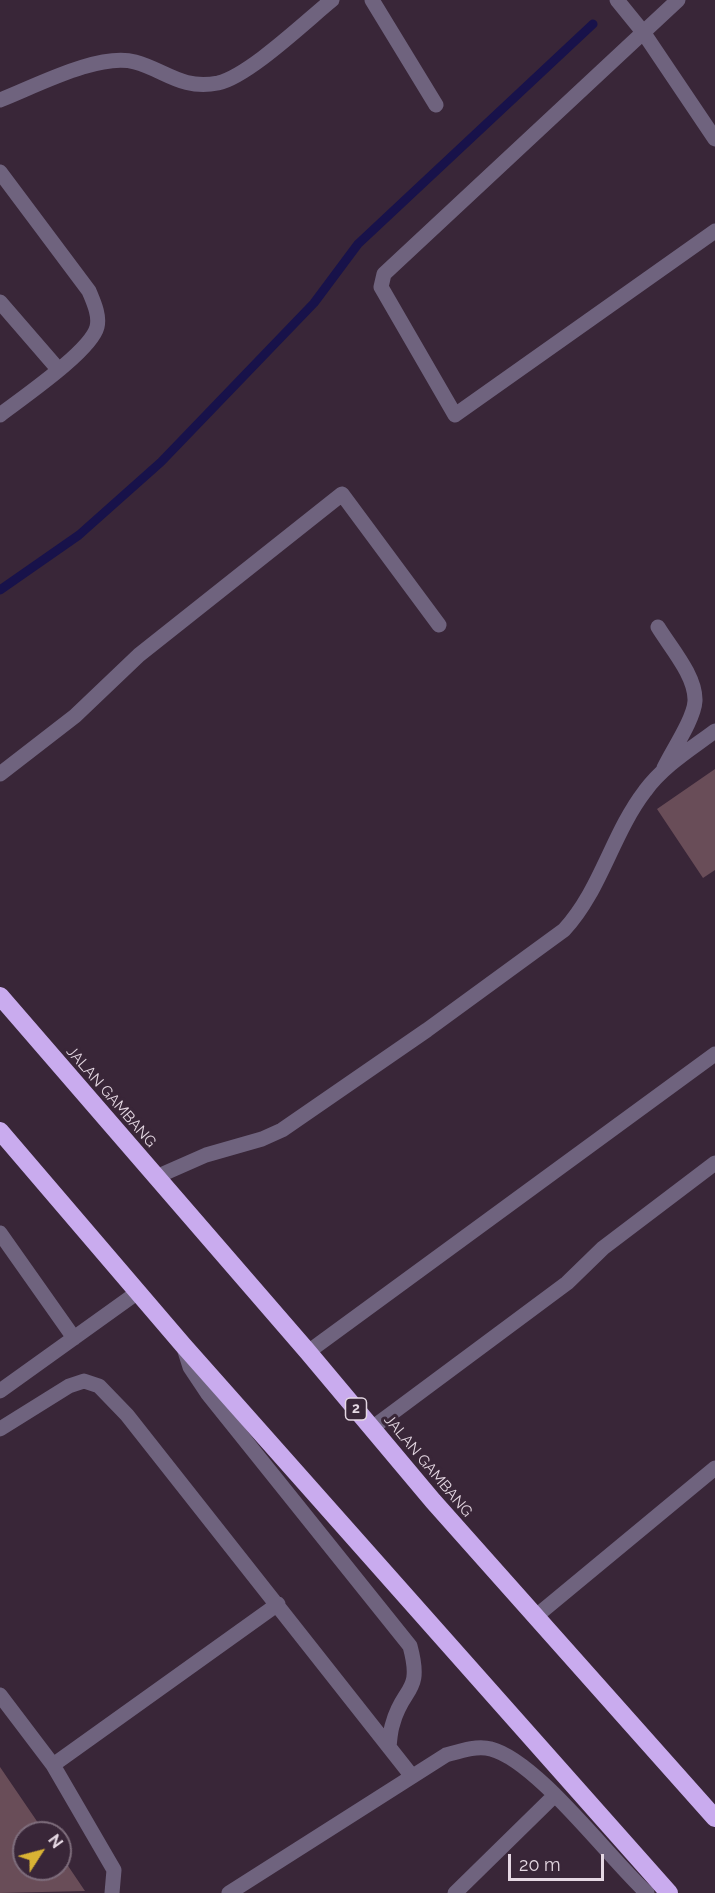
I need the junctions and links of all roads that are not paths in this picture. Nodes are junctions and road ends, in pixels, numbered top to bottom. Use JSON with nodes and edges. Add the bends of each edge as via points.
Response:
{"nodes":[{"id":1,"x":333,"y":0,"type":"edge"},
{"id":2,"x":372,"y":0,"type":"edge"},
{"id":3,"x":617,"y":0,"type":"edge"},
{"id":4,"x":678,"y":0,"type":"edge"},
{"id":5,"x":643,"y":32,"type":"junction"},
{"id":6,"x":0,"y":100,"type":"edge"},
{"id":7,"x":436,"y":105,"type":"dead end"},
{"id":8,"x":715,"y":139,"type":"edge"},
{"id":9,"x":0,"y":172,"type":"edge"},
{"id":10,"x":715,"y":231,"type":"edge"},
{"id":11,"x":0,"y":302,"type":"edge"},
{"id":12,"x":58,"y":369,"type":"junction"},
{"id":13,"x":0,"y":415,"type":"edge"},
{"id":14,"x":439,"y":625,"type":"dead end"},
{"id":15,"x":658,"y":627,"type":"dead end"},
{"id":16,"x":715,"y":731,"type":"edge"},
{"id":17,"x":663,"y":771,"type":"junction"},
{"id":18,"x":0,"y":774,"type":"edge"},
{"id":19,"x":0,"y":996,"type":"edge"},
{"id":20,"x":715,"y":1054,"type":"edge"},
{"id":21,"x":1,"y":1133,"type":"edge"},
{"id":22,"x":715,"y":1163,"type":"edge"},
{"id":23,"x":156,"y":1177,"type":"junction"},
{"id":24,"x":0,"y":1233,"type":"edge"},
{"id":25,"x":138,"y":1292,"type":"junction"},
{"id":26,"x":74,"y":1338,"type":"junction"},
{"id":27,"x":183,"y":1345,"type":"junction"},
{"id":28,"x":308,"y":1352,"type":"junction"},
{"id":29,"x":0,"y":1391,"type":"edge"},
{"id":30,"x":372,"y":1428,"type":"junction"},
{"id":31,"x":0,"y":1429,"type":"edge"},
{"id":32,"x":715,"y":1468,"type":"edge"},
{"id":33,"x":278,"y":1604,"type":"junction"},
{"id":34,"x":535,"y":1617,"type":"junction"},
{"id":35,"x":0,"y":1695,"type":"edge"},
{"id":36,"x":389,"y":1747,"type":"junction"},
{"id":37,"x":53,"y":1765,"type":"junction"},
{"id":38,"x":411,"y":1775,"type":"junction"},
{"id":39,"x":554,"y":1796,"type":"junction"},
{"id":40,"x":715,"y":1818,"type":"edge"},
{"id":41,"x":112,"y":1893,"type":"edge"},
{"id":42,"x":229,"y":1893,"type":"edge"},
{"id":43,"x":455,"y":1893,"type":"edge"},
{"id":44,"x":647,"y":1893,"type":"edge"},
{"id":45,"x":669,"y":1893,"type":"edge"}],
"edges":[{"from":1,"to":6,"type":"street","via":[[253,65],[219,83],[191,84],[135,62],[118,60],[94,64]]},
{"from":2,"to":7,"type":"street"},
{"from":3,"to":5,"type":"street"},
{"from":4,"to":5,"type":"street"},
{"from":5,"to":8,"type":"street"},
{"from":5,"to":10,"type":"street","via":[[384,274],[381,287],[455,415]]},
{"from":9,"to":12,"type":"street","via":[[89,291],[96,310],[97,327],[88,344]]},
{"from":11,"to":12,"type":"street"},
{"from":12,"to":13,"type":"street"},
{"from":14,"to":18,"type":"street","via":[[342,494],[139,655],[75,716]]},
{"from":15,"to":17,"type":"street","via":[[694,689],[695,702]]},
{"from":16,"to":17,"type":"street"},
{"from":17,"to":23,"type":"street","via":[[627,818],[591,894],[564,930],[282,1130],[206,1155]]},
{"from":19,"to":23,"type":"highway","name":"JALAN GAMBANG","number":"2"},
{"from":20,"to":28,"type":"street"},
{"from":21,"to":25,"type":"highway"},
{"from":22,"to":30,"type":"street","via":[[603,1248],[567,1283]]},
{"from":23,"to":28,"type":"highway","name":"JALAN GAMBANG","number":"2"},
{"from":24,"to":26,"type":"street"},
{"from":25,"to":26,"type":"street"},
{"from":25,"to":27,"type":"highway"},
{"from":26,"to":29,"type":"street"},
{"from":27,"to":36,"type":"street","via":[[190,1367],[208,1394],[410,1646],[416,1666],[413,1686],[393,1721]]},
{"from":27,"to":45,"type":"highway"},
{"from":28,"to":30,"type":"highway","name":"JALAN GAMBANG","number":"2"},
{"from":30,"to":34,"type":"highway","name":"JALAN GAMBANG","number":"2"},
{"from":31,"to":33,"type":"street","via":[[69,1386],[84,1381],[99,1386],[127,1415]]},
{"from":32,"to":34,"type":"street"},
{"from":33,"to":36,"type":"street"},
{"from":33,"to":37,"type":"street"},
{"from":34,"to":40,"type":"highway","name":"JALAN GAMBANG","number":"2"},
{"from":35,"to":37,"type":"street"},
{"from":36,"to":38,"type":"street"},
{"from":37,"to":41,"type":"street","via":[[114,1870]]},
{"from":38,"to":39,"type":"street","via":[[446,1755],[469,1748],[488,1748],[506,1754],[537,1777]]},
{"from":38,"to":42,"type":"street"},
{"from":39,"to":43,"type":"street"},
{"from":39,"to":44,"type":"street"}]}
